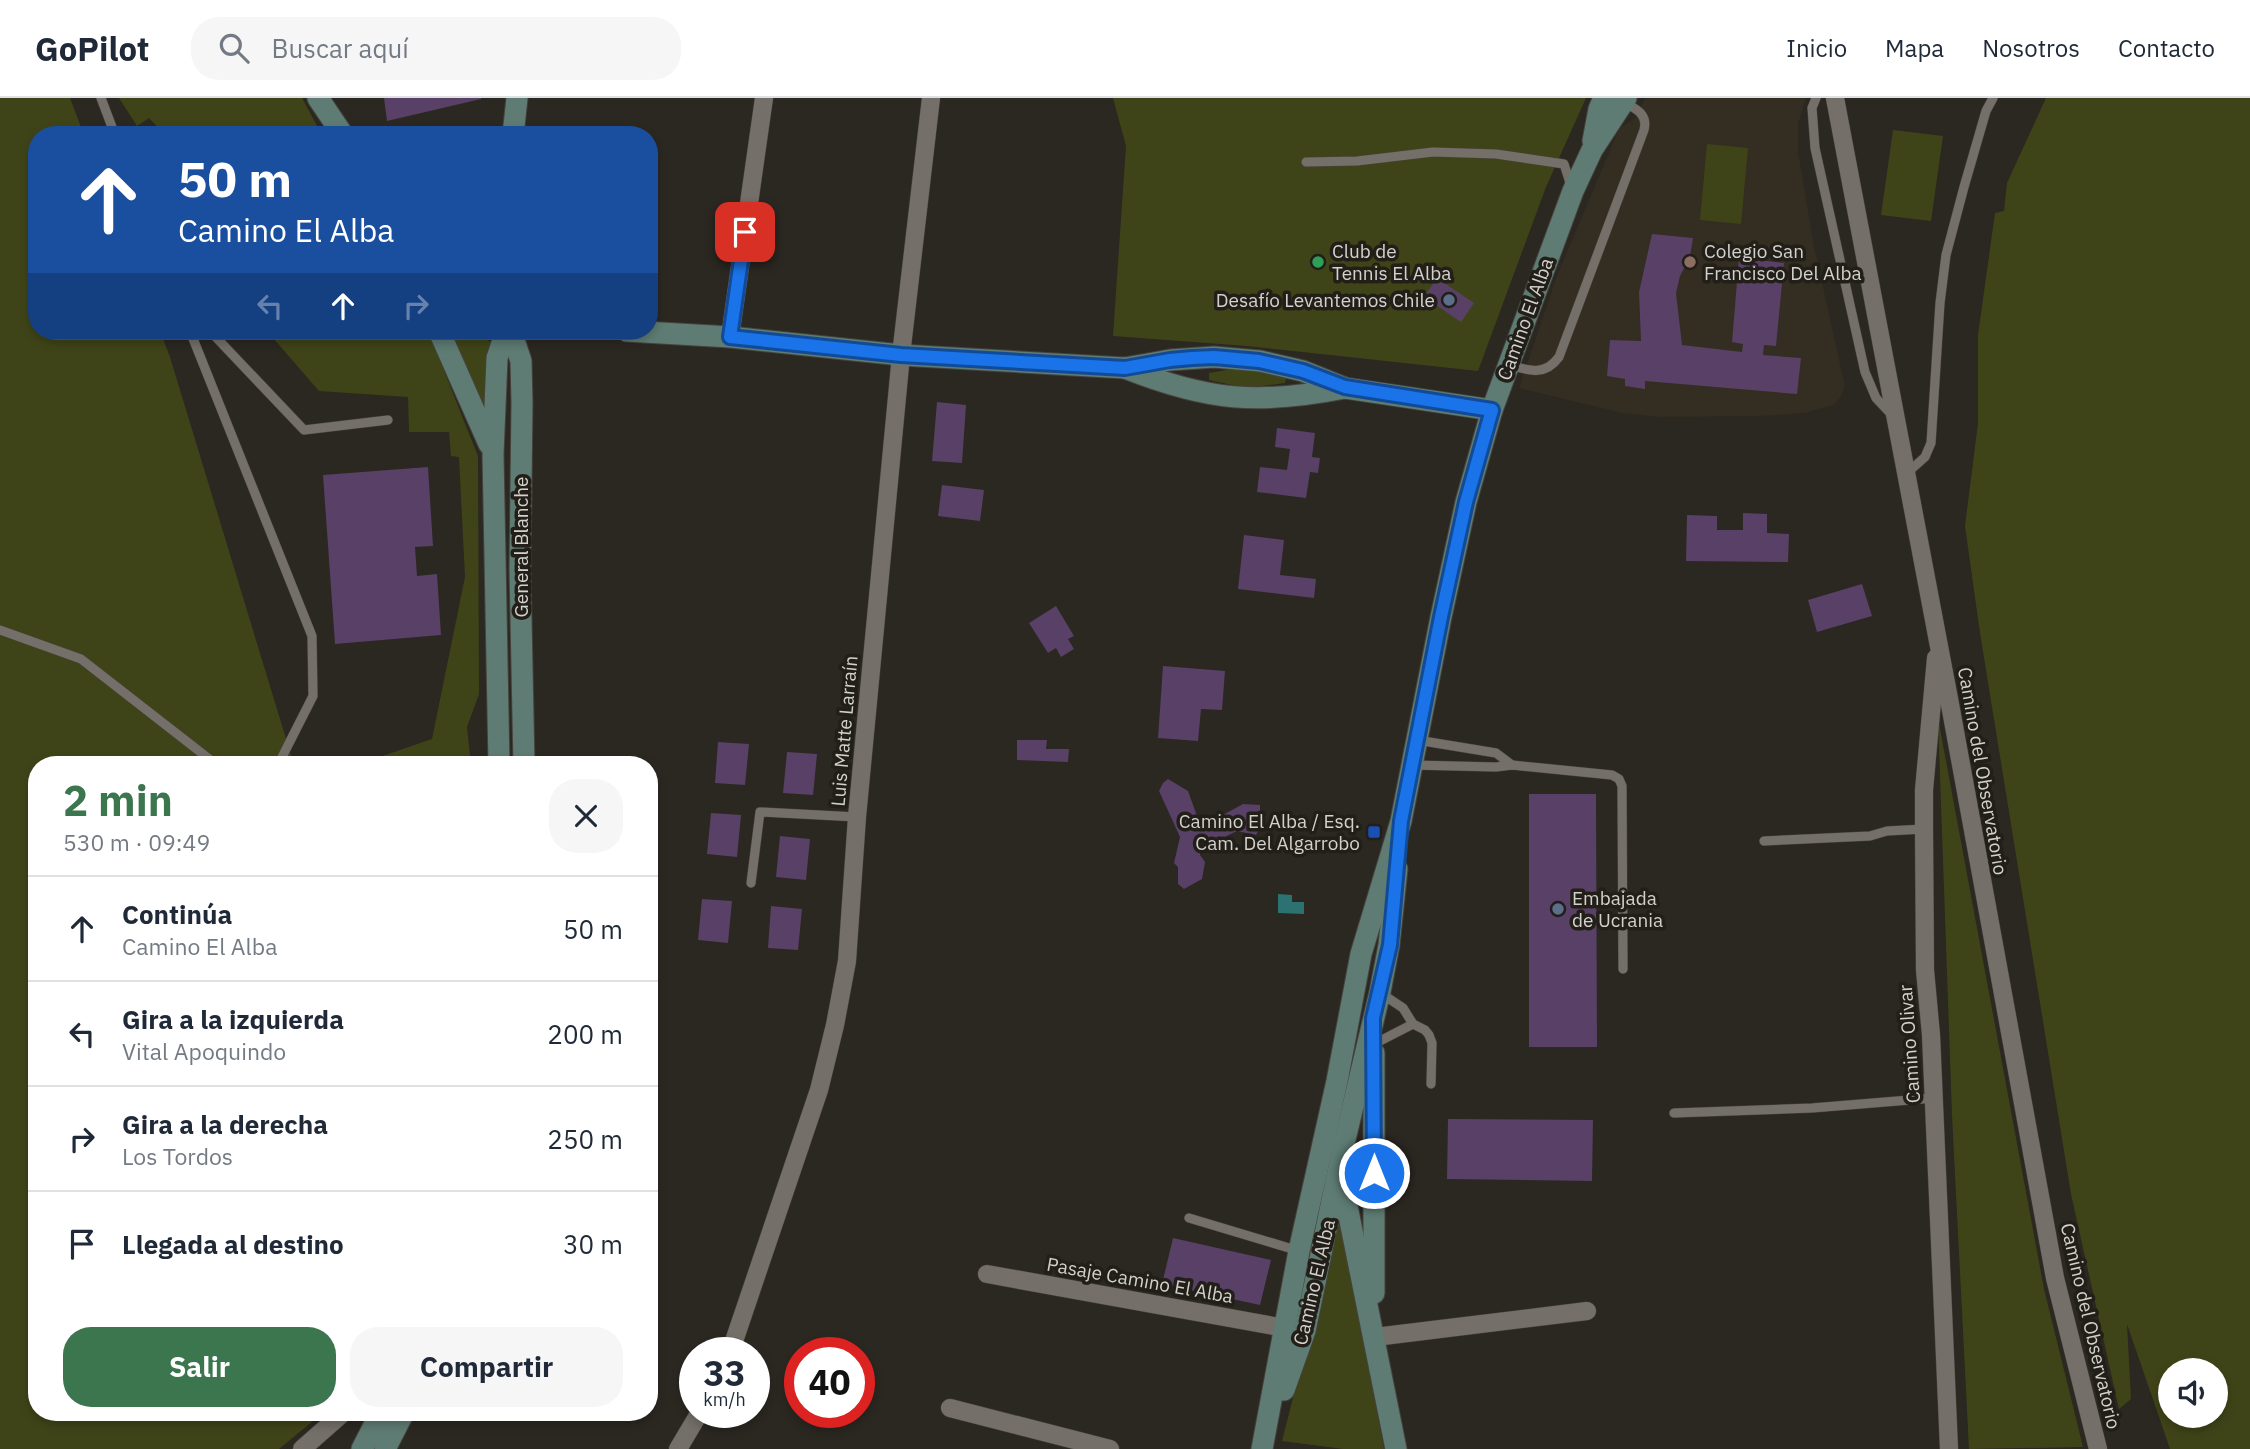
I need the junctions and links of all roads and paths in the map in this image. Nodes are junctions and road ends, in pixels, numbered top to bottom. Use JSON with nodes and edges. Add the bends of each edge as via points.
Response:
{"nodes":[{"id":1,"x":101,"y":98,"type":"edge"},
{"id":2,"x":318,"y":98,"type":"edge"},
{"id":3,"x":517,"y":98,"type":"edge"},
{"id":4,"x":764,"y":98,"type":"edge"},
{"id":5,"x":931,"y":98,"type":"edge"},
{"id":6,"x":1816,"y":98,"type":"edge"},
{"id":7,"x":1835,"y":98,"type":"edge"},
{"id":8,"x":1993,"y":98,"type":"edge"},
{"id":9,"x":1618,"y":99,"type":"edge"},
{"id":10,"x":111,"y":124,"type":"edge"},
{"id":11,"x":337,"y":126,"type":"edge"},
{"id":12,"x":514,"y":126,"type":"edge"},
{"id":13,"x":1306,"y":162,"type":"dead end"},
{"id":14,"x":1573,"y":191,"type":"junction"},
{"id":15,"x":658,"y":333,"type":"edge"},
{"id":16,"x":730,"y":337,"type":"junction"},
{"id":17,"x":194,"y":340,"type":"edge"},
{"id":18,"x":219,"y":340,"type":"edge"},
{"id":19,"x":443,"y":340,"type":"edge"},
{"id":20,"x":504,"y":340,"type":"edge"},
{"id":21,"x":512,"y":340,"type":"edge"},
{"id":22,"x":901,"y":355,"type":"junction"},
{"id":23,"x":1508,"y":365,"type":"junction"},
{"id":24,"x":1125,"y":368,"type":"junction"},
{"id":25,"x":1345,"y":387,"type":"junction"},
{"id":26,"x":1492,"y":410,"type":"junction"},
{"id":27,"x":1895,"y":419,"type":"junction"},
{"id":28,"x":388,"y":420,"type":"dead end"},
{"id":29,"x":493,"y":454,"type":"junction"},
{"id":30,"x":1906,"y":474,"type":"junction"},
{"id":31,"x":0,"y":630,"type":"edge"},
{"id":32,"x":1937,"y":638,"type":"junction"},
{"id":33,"x":1417,"y":740,"type":"junction"},
{"id":34,"x":205,"y":756,"type":"edge"},
{"id":35,"x":282,"y":756,"type":"edge"},
{"id":36,"x":499,"y":756,"type":"edge"},
{"id":37,"x":524,"y":756,"type":"edge"},
{"id":38,"x":1412,"y":765,"type":"junction"},
{"id":39,"x":1512,"y":765,"type":"junction"},
{"id":40,"x":857,"y":817,"type":"junction"},
{"id":41,"x":1401,"y":821,"type":"junction"},
{"id":42,"x":1924,"y":829,"type":"junction"},
{"id":43,"x":1764,"y":841,"type":"dead end"},
{"id":44,"x":751,"y":883,"type":"dead end"},
{"id":45,"x":1623,"y":969,"type":"dead end"},
{"id":46,"x":1380,"y":992,"type":"junction"},
{"id":47,"x":1373,"y":1018,"type":"junction"},
{"id":48,"x":1413,"y":1024,"type":"junction"},
{"id":49,"x":1374,"y":1044,"type":"junction"},
{"id":50,"x":1337,"y":1081,"type":"junction"},
{"id":51,"x":1431,"y":1084,"type":"dead end"},
{"id":52,"x":1934,"y":1098,"type":"junction"},
{"id":53,"x":1674,"y":1113,"type":"dead end"},
{"id":54,"x":1343,"y":1148,"type":"junction"},
{"id":55,"x":1189,"y":1218,"type":"dead end"},
{"id":56,"x":1299,"y":1251,"type":"junction"},
{"id":57,"x":987,"y":1274,"type":"dead end"},
{"id":58,"x":1587,"y":1311,"type":"dead end"},
{"id":59,"x":1285,"y":1328,"type":"junction"},
{"id":60,"x":735,"y":1337,"type":"edge"},
{"id":61,"x":1375,"y":1338,"type":"junction"},
{"id":62,"x":950,"y":1408,"type":"dead end"},
{"id":63,"x":334,"y":1421,"type":"edge"},
{"id":64,"x":376,"y":1421,"type":"edge"},
{"id":65,"x":399,"y":1421,"type":"edge"},
{"id":66,"x":690,"y":1428,"type":"edge"},
{"id":67,"x":1266,"y":1446,"type":"edge"},
{"id":68,"x":302,"y":1449,"type":"edge"},
{"id":69,"x":362,"y":1449,"type":"edge"},
{"id":70,"x":385,"y":1449,"type":"edge"},
{"id":71,"x":678,"y":1449,"type":"edge"},
{"id":72,"x":1110,"y":1449,"type":"edge"},
{"id":73,"x":1396,"y":1449,"type":"edge"},
{"id":74,"x":1949,"y":1449,"type":"edge"},
{"id":75,"x":2098,"y":1449,"type":"edge"}],
"edges":[{"from":1,"to":10,"type":"lane"},
{"from":2,"to":11,"type":"main road"},
{"from":3,"to":12,"type":"main road"},
{"from":4,"to":16,"type":"street"},
{"from":5,"to":22,"type":"street","name":"Luis Matte Larraín"},
{"from":6,"to":27,"type":"lane","via":[[1812,108],[1815,148],[1865,372],[1876,398]]},
{"from":7,"to":27,"type":"street","name":"Camino del Observatorio"},
{"from":8,"to":30,"type":"lane","via":[[1946,255],[1931,443],[1925,457]]},
{"from":9,"to":14,"type":"main road","name":"Camino El Alba"},
{"from":9,"to":23,"type":"lane","via":[[1641,113],[1646,125],[1559,357],[1545,371]]},
{"from":13,"to":14,"type":"lane","via":[[1433,152],[1496,154],[1564,164]]},
{"from":14,"to":23,"type":"main road","name":"Camino El Alba"},
{"from":15,"to":16,"type":"main road"},
{"from":16,"to":22,"type":"main road"},
{"from":17,"to":35,"type":"lane","via":[[312,636],[313,696]]},
{"from":18,"to":28,"type":"lane","via":[[304,430]]},
{"from":19,"to":29,"type":"main road"},
{"from":20,"to":29,"type":"main road","name":"General Blanche","via":[[497,358]]},
{"from":21,"to":37,"type":"main road","name":"General Blanche","via":[[521,361],[523,403]]},
{"from":22,"to":24,"type":"main road"},
{"from":22,"to":40,"type":"street","name":"Luis Matte Larraín"},
{"from":23,"to":26,"type":"main road","name":"Camino El Alba"},
{"from":24,"to":25,"type":"main road","via":[[1170,360],[1226,358],[1303,371]]},
{"from":24,"to":25,"type":"main road","via":[[1167,385],[1256,399]]},
{"from":25,"to":26,"type":"main road"},
{"from":26,"to":33,"type":"main road","name":"Camino El Alba","via":[[1466,502]]},
{"from":27,"to":30,"type":"street","name":"Camino del Observatorio"},
{"from":29,"to":36,"type":"main road","name":"General Blanche"},
{"from":30,"to":32,"type":"street","name":"Camino del Observatorio"},
{"from":31,"to":34,"type":"lane","via":[[81,660]]},
{"from":32,"to":42,"type":"street","name":"Camino Olivar"},
{"from":32,"to":75,"type":"street","name":"Camino del Observatorio","via":[[2055,1278]]},
{"from":33,"to":38,"type":"main road","name":"Camino El Alba"},
{"from":33,"to":39,"type":"lane","via":[[1496,753]]},
{"from":38,"to":39,"type":"lane"},
{"from":38,"to":41,"type":"main road","name":"Camino El Alba"},
{"from":39,"to":45,"type":"lane","via":[[1619,779]]},
{"from":40,"to":44,"type":"lane","via":[[760,812]]},
{"from":40,"to":60,"type":"street","name":"Luis Matte Larraín","via":[[847,961],[835,1025],[819,1090]]},
{"from":41,"to":46,"type":"main road","name":"Camino El Alba","via":[[1390,945]]},
{"from":41,"to":50,"type":"main road","name":"Camino El Alba","via":[[1362,954]]},
{"from":42,"to":43,"type":"lane"},
{"from":42,"to":52,"type":"street","name":"Camino Olivar","via":[[1925,970]]},
{"from":46,"to":47,"type":"main road","name":"Camino El Alba"},
{"from":46,"to":48,"type":"lane","via":[[1403,1008]]},
{"from":47,"to":49,"type":"main road"},
{"from":47,"to":54,"type":"main road","name":"Camino El Alba"},
{"from":48,"to":49,"type":"lane"},
{"from":48,"to":51,"type":"lane","via":[[1425,1030],[1432,1043]]},
{"from":49,"to":61,"type":"main road"},
{"from":50,"to":54,"type":"main road"},
{"from":50,"to":56,"type":"main road","name":"Camino El Alba"},
{"from":52,"to":53,"type":"lane"},
{"from":52,"to":74,"type":"street","name":"Camino Olivar"},
{"from":54,"to":61,"type":"main road","via":[[1345,1196]]},
{"from":54,"to":67,"type":"main road","name":"Camino El Alba","via":[[1305,1331]]},
{"from":55,"to":56,"type":"lane"},
{"from":56,"to":59,"type":"main road","name":"Camino El Alba"},
{"from":57,"to":59,"type":"street","name":"Pasaje Camino El Alba"},
{"from":58,"to":61,"type":"street"},
{"from":59,"to":67,"type":"main road","name":"Camino El Alba"},
{"from":61,"to":73,"type":"main road"},
{"from":62,"to":72,"type":"street"},
{"from":63,"to":68,"type":"street"},
{"from":64,"to":69,"type":"main road"},
{"from":65,"to":70,"type":"main road"},
{"from":66,"to":71,"type":"street"}]}
